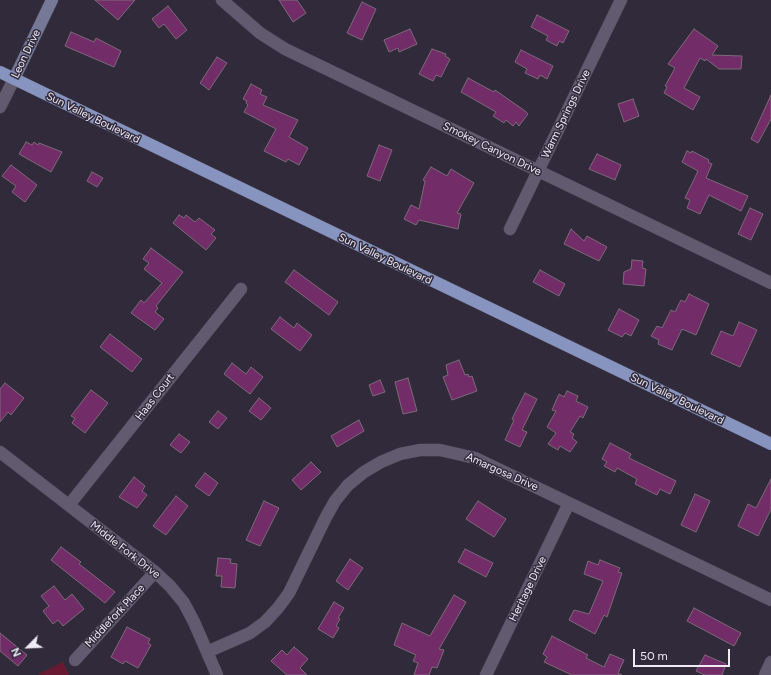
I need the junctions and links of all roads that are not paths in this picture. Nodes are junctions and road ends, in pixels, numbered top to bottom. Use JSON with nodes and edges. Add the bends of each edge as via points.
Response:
{"nodes":[{"id":1,"x":52,"y":0,"type":"edge"},
{"id":2,"x":222,"y":0,"type":"edge"},
{"id":3,"x":621,"y":0,"type":"edge"},
{"id":4,"x":0,"y":72,"type":"edge"},
{"id":5,"x":14,"y":79,"type":"junction"},
{"id":6,"x":0,"y":107,"type":"edge"},
{"id":7,"x":538,"y":171,"type":"junction"},
{"id":8,"x":510,"y":229,"type":"dead end"},
{"id":9,"x":771,"y":283,"type":"edge"},
{"id":10,"x":241,"y":289,"type":"dead end"},
{"id":11,"x":771,"y":444,"type":"edge"},
{"id":12,"x":0,"y":452,"type":"edge"},
{"id":13,"x":569,"y":503,"type":"junction"},
{"id":14,"x":69,"y":505,"type":"junction"},
{"id":15,"x":155,"y":572,"type":"junction"},
{"id":16,"x":771,"y":600,"type":"edge"},
{"id":17,"x":207,"y":652,"type":"junction"},
{"id":18,"x":75,"y":660,"type":"dead end"},
{"id":19,"x":771,"y":662,"type":"edge"},
{"id":20,"x":217,"y":675,"type":"edge"},
{"id":21,"x":486,"y":675,"type":"edge"},
{"id":22,"x":765,"y":675,"type":"edge"}],
"edges":[{"from":1,"to":5,"type":"street","name":"Leon Drive"},
{"from":2,"to":7,"type":"street","name":"Smokey Canyon Drive","via":[[260,33],[285,49]]},
{"from":3,"to":7,"type":"street","name":"Warm Springs Drive"},
{"from":4,"to":5,"type":"main road","name":"Sun Valley Boulevard"},
{"from":5,"to":6,"type":"street","name":"Leon Drive"},
{"from":5,"to":11,"type":"main road","name":"Sun Valley Boulevard"},
{"from":7,"to":8,"type":"street","name":"Warm Springs Drive"},
{"from":7,"to":9,"type":"street","name":"Smokey Canyon Drive"},
{"from":10,"to":14,"type":"street","name":"Haas Court"},
{"from":12,"to":14,"type":"street","name":"Middle Fork Drive"},
{"from":13,"to":16,"type":"street","name":"Amargosa Drive"},
{"from":13,"to":17,"type":"street","name":"Amargosa Drive","via":[[475,458],[459,453],[420,450],[400,454],[364,472],[348,485],[335,501],[289,593],[265,622],[250,633]]},
{"from":13,"to":21,"type":"street","name":"Heritage Drive"},
{"from":14,"to":15,"type":"street","name":"Middle Fork Drive"},
{"from":15,"to":17,"type":"street","name":"Middle Fork Drive","via":[[184,603]]},
{"from":15,"to":18,"type":"street","name":"Middlefork Place"},
{"from":17,"to":20,"type":"street","name":"Middle Fork Drive"},
{"from":19,"to":22,"type":"street"}]}
